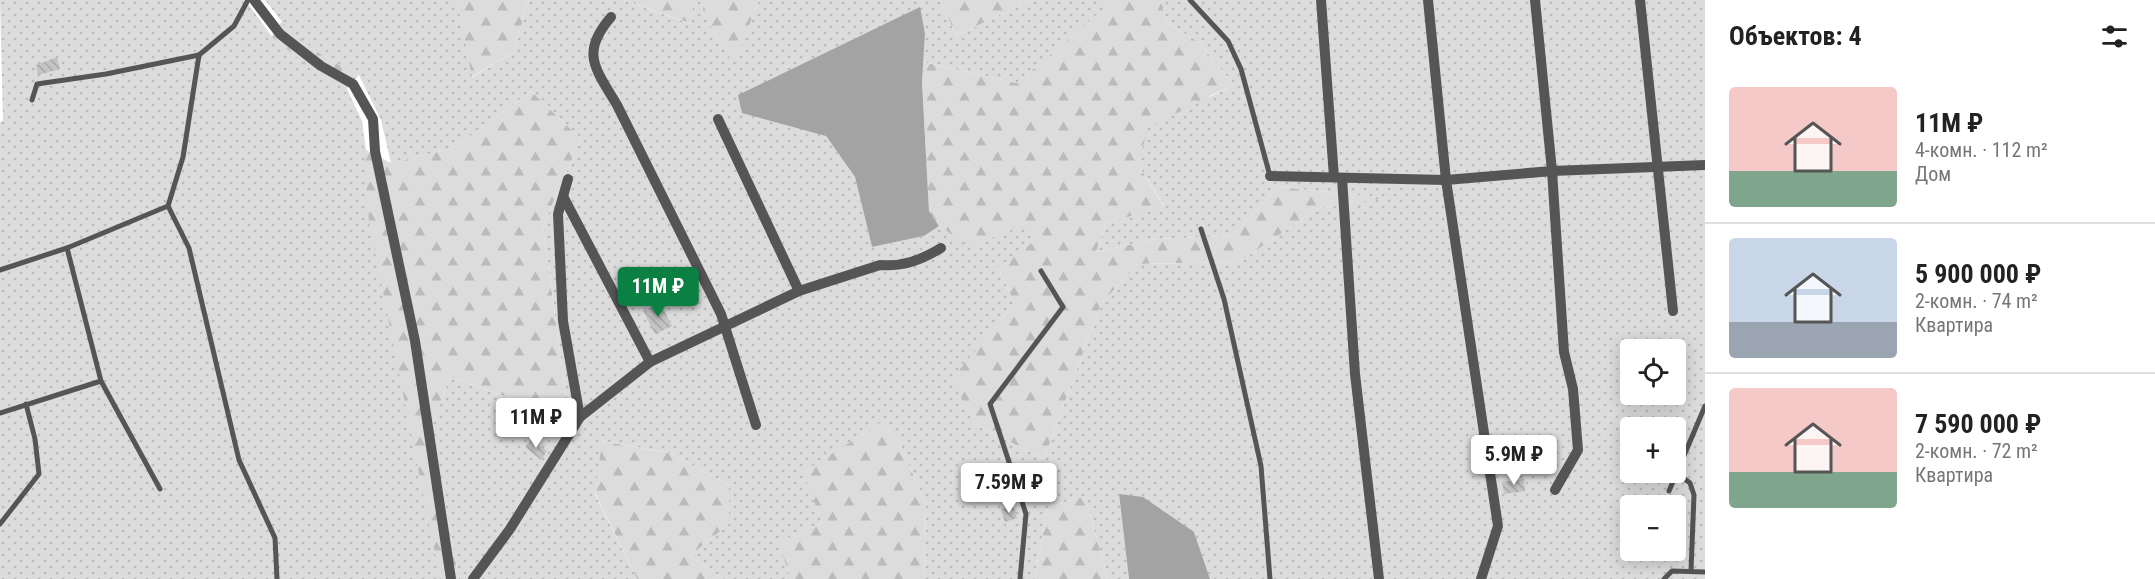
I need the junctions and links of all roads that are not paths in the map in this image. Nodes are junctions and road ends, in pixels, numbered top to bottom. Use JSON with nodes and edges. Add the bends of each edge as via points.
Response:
{"nodes":[{"id":1,"x":248,"y":0,"type":"edge"},
{"id":2,"x":254,"y":0,"type":"edge"},
{"id":3,"x":1190,"y":0,"type":"edge"},
{"id":4,"x":1321,"y":0,"type":"edge"},
{"id":5,"x":1428,"y":0,"type":"edge"},
{"id":6,"x":1535,"y":0,"type":"edge"},
{"id":7,"x":1640,"y":0,"type":"edge"},
{"id":8,"x":610,"y":16,"type":"dead end"},
{"id":9,"x":199,"y":55,"type":"junction"},
{"id":10,"x":32,"y":100,"type":"dead end"},
{"id":11,"x":718,"y":119,"type":"dead end"},
{"id":12,"x":1705,"y":165,"type":"edge"},
{"id":13,"x":1659,"y":167,"type":"junction"},
{"id":14,"x":1552,"y":171,"type":"junction"},
{"id":15,"x":1270,"y":176,"type":"joint"},
{"id":16,"x":1338,"y":178,"type":"junction"},
{"id":17,"x":568,"y":179,"type":"dead end"},
{"id":18,"x":1446,"y":180,"type":"junction"},
{"id":19,"x":564,"y":198,"type":"junction"},
{"id":20,"x":168,"y":206,"type":"junction"},
{"id":21,"x":1202,"y":229,"type":"dead end"},
{"id":22,"x":67,"y":248,"type":"junction"},
{"id":23,"x":940,"y":248,"type":"dead end"},
{"id":24,"x":0,"y":270,"type":"edge"},
{"id":25,"x":1041,"y":271,"type":"dead end"},
{"id":26,"x":799,"y":291,"type":"junction"},
{"id":27,"x":1673,"y":311,"type":"dead end"},
{"id":28,"x":725,"y":328,"type":"junction"},
{"id":29,"x":650,"y":362,"type":"junction"},
{"id":30,"x":101,"y":381,"type":"junction"},
{"id":31,"x":26,"y":404,"type":"junction"},
{"id":32,"x":1705,"y":406,"type":"edge"},
{"id":33,"x":0,"y":413,"type":"edge"},
{"id":34,"x":580,"y":417,"type":"junction"},
{"id":35,"x":756,"y":425,"type":"dead end"},
{"id":36,"x":1686,"y":451,"type":"edge"},
{"id":37,"x":1686,"y":480,"type":"edge"},
{"id":38,"x":1672,"y":483,"type":"edge"},
{"id":39,"x":160,"y":489,"type":"dead end"},
{"id":40,"x":1554,"y":490,"type":"dead end"},
{"id":41,"x":1669,"y":490,"type":"dead end"},
{"id":42,"x":0,"y":524,"type":"edge"},
{"id":43,"x":1691,"y":571,"type":"junction"},
{"id":44,"x":1705,"y":572,"type":"edge"},
{"id":45,"x":1478,"y":578,"type":"edge"},
{"id":46,"x":277,"y":579,"type":"edge"},
{"id":47,"x":451,"y":579,"type":"edge"},
{"id":48,"x":473,"y":579,"type":"edge"},
{"id":49,"x":1020,"y":579,"type":"edge"},
{"id":50,"x":1270,"y":579,"type":"edge"},
{"id":51,"x":1379,"y":579,"type":"edge"},
{"id":52,"x":1664,"y":579,"type":"edge"}],
"edges":[{"from":1,"to":9,"type":"lane","via":[[234,26]]},
{"from":2,"to":47,"type":"street","via":[[279,34],[321,66],[353,84],[373,118],[375,151],[415,341]]},
{"from":3,"to":15,"type":"lane","via":[[1228,41],[1241,69]]},
{"from":4,"to":16,"type":"street"},
{"from":5,"to":18,"type":"street"},
{"from":6,"to":14,"type":"street"},
{"from":7,"to":13,"type":"street"},
{"from":8,"to":28,"type":"street","via":[[596,34],[591,53]]},
{"from":9,"to":10,"type":"lane","via":[[37,84]]},
{"from":9,"to":20,"type":"lane","via":[[183,157]]},
{"from":11,"to":26,"type":"street"},
{"from":12,"to":13,"type":"street"},
{"from":13,"to":14,"type":"street"},
{"from":13,"to":27,"type":"street"},
{"from":14,"to":18,"type":"street"},
{"from":14,"to":40,"type":"street","via":[[1564,352],[1573,389],[1578,450]]},
{"from":15,"to":16,"type":"street"},
{"from":16,"to":18,"type":"street"},
{"from":16,"to":51,"type":"street","via":[[1355,374]]},
{"from":17,"to":19,"type":"street"},
{"from":18,"to":45,"type":"street","via":[[1498,526]]},
{"from":19,"to":29,"type":"street"},
{"from":19,"to":34,"type":"street","via":[[558,214],[563,321]]},
{"from":20,"to":22,"type":"lane"},
{"from":20,"to":46,"type":"lane","via":[[189,248],[239,460],[275,538]]},
{"from":21,"to":50,"type":"lane","via":[[1224,298],[1261,466]]},
{"from":22,"to":24,"type":"lane"},
{"from":22,"to":30,"type":"lane"},
{"from":23,"to":26,"type":"street","via":[[921,260],[894,266],[880,264]]},
{"from":25,"to":49,"type":"lane","via":[[1063,307],[990,404],[1026,514]]},
{"from":26,"to":28,"type":"street"},
{"from":28,"to":29,"type":"street"},
{"from":28,"to":35,"type":"street"},
{"from":29,"to":34,"type":"street"},
{"from":30,"to":31,"type":"lane"},
{"from":30,"to":39,"type":"lane"},
{"from":31,"to":33,"type":"lane"},
{"from":31,"to":42,"type":"lane","via":[[39,474]]},
{"from":32,"to":36,"type":"lane"},
{"from":34,"to":48,"type":"street","via":[[510,529]]},
{"from":37,"to":43,"type":"lane","via":[[1694,495]]},
{"from":38,"to":41,"type":"lane"},
{"from":43,"to":44,"type":"lane"},
{"from":43,"to":52,"type":"lane","via":[[1672,571]]}]}
